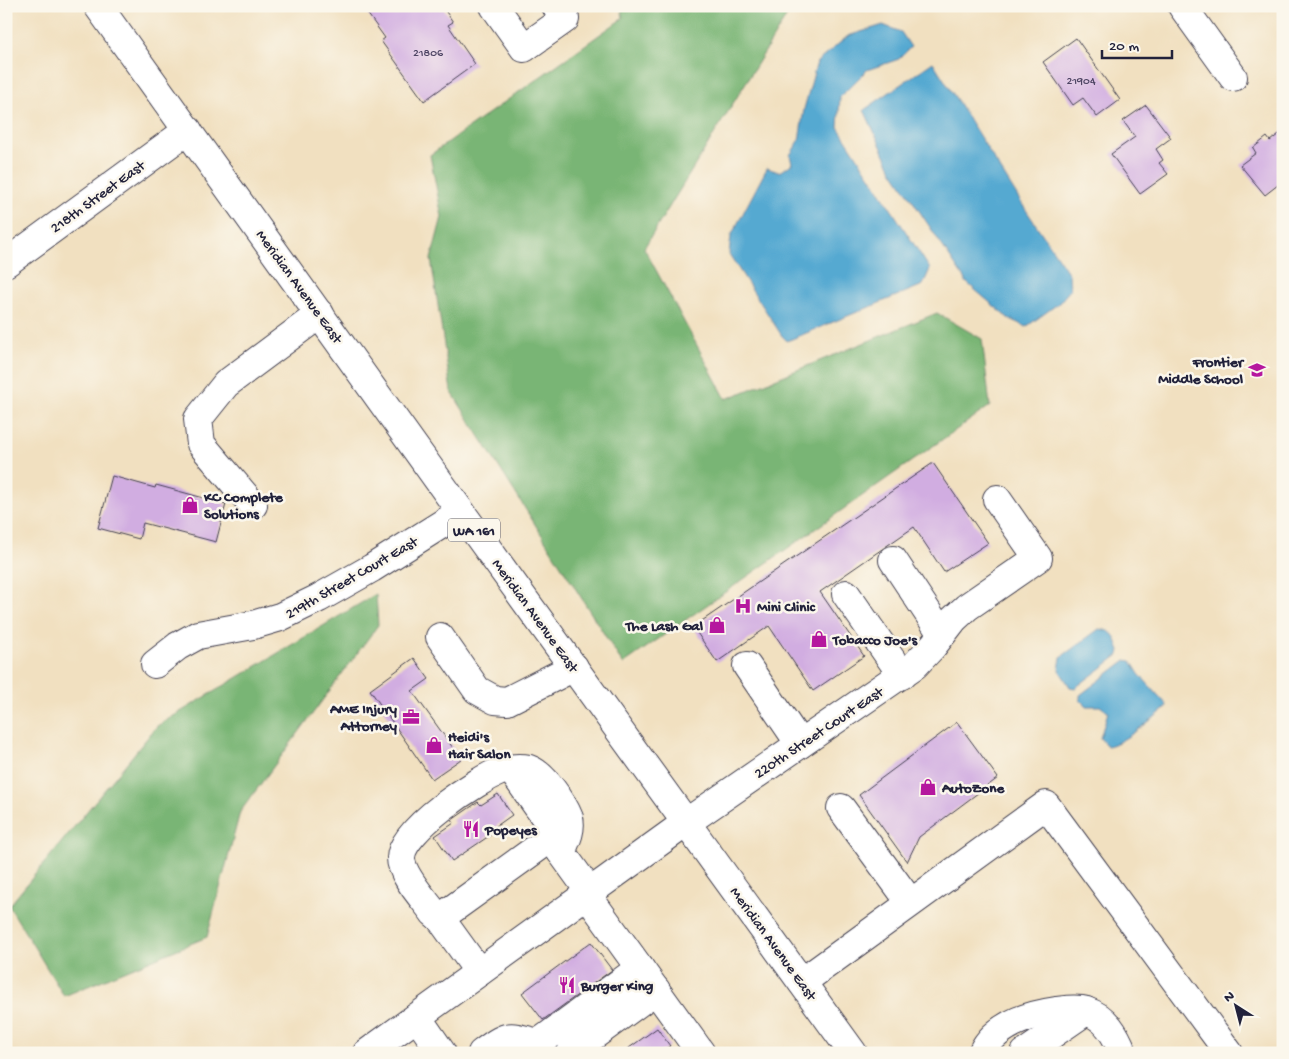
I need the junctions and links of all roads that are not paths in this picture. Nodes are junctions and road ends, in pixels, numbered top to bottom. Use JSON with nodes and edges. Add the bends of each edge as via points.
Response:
{"nodes":[{"id":1,"x":98,"y":6,"type":"edge"},
{"id":2,"x":494,"y":6,"type":"edge"},
{"id":3,"x":556,"y":6,"type":"edge"},
{"id":4,"x":1182,"y":6,"type":"edge"},
{"id":5,"x":1232,"y":77,"type":"dead end"},
{"id":6,"x":188,"y":130,"type":"junction"},
{"id":7,"x":6,"y":263,"type":"edge"},
{"id":8,"x":320,"y":314,"type":"junction"},
{"id":9,"x":997,"y":499,"type":"dead end"},
{"id":10,"x":253,"y":505,"type":"dead end"},
{"id":11,"x":461,"y":512,"type":"junction"},
{"id":12,"x":893,"y":560,"type":"dead end"},
{"id":13,"x":846,"y":594,"type":"dead end"},
{"id":14,"x":942,"y":634,"type":"junction"},
{"id":15,"x":440,"y":637,"type":"dead end"},
{"id":16,"x":154,"y":664,"type":"dead end"},
{"id":17,"x":747,"y":666,"type":"dead end"},
{"id":18,"x":574,"y":667,"type":"junction"},
{"id":19,"x":902,"y":675,"type":"junction"},
{"id":20,"x":800,"y":744,"type":"junction"},
{"id":21,"x":841,"y":808,"type":"dead end"},
{"id":22,"x":687,"y":822,"type":"junction"},
{"id":23,"x":556,"y":845,"type":"junction"},
{"id":24,"x":588,"y":893,"type":"junction"},
{"id":25,"x":910,"y":902,"type":"junction"},
{"id":26,"x":440,"y":918,"type":"junction"},
{"id":27,"x":640,"y":968,"type":"junction"},
{"id":28,"x":479,"y":972,"type":"junction"},
{"id":29,"x":802,"y":982,"type":"junction"},
{"id":30,"x":656,"y":990,"type":"junction"},
{"id":31,"x":1086,"y":1011,"type":"junction"},
{"id":32,"x":416,"y":1017,"type":"junction"},
{"id":33,"x":532,"y":1048,"type":"edge"},
{"id":34,"x":691,"y":1049,"type":"edge"},
{"id":35,"x":367,"y":1053,"type":"edge"},
{"id":36,"x":442,"y":1053,"type":"edge"},
{"id":37,"x":482,"y":1053,"type":"edge"},
{"id":38,"x":570,"y":1053,"type":"edge"},
{"id":39,"x":853,"y":1053,"type":"edge"},
{"id":40,"x":982,"y":1053,"type":"edge"},
{"id":41,"x":1025,"y":1053,"type":"edge"},
{"id":42,"x":1123,"y":1053,"type":"edge"},
{"id":43,"x":1229,"y":1053,"type":"edge"}],
"edges":[{"from":1,"to":6,"type":"main road","name":"Meridian Avenue East","number":"WA 161"},
{"from":2,"to":3,"type":"main road","via":[[524,48],[565,18]]},
{"from":4,"to":5,"type":"main road"},
{"from":6,"to":7,"type":"main road","name":"218th Street East"},
{"from":6,"to":8,"type":"main road","name":"Meridian Avenue East","number":"WA 161"},
{"from":8,"to":10,"type":"main road","via":[[226,384],[198,419],[201,444]]},
{"from":8,"to":11,"type":"main road","name":"Meridian Avenue East","number":"WA 161"},
{"from":9,"to":14,"type":"main road","name":"220th Street Court East","via":[[1038,558],[968,607]]},
{"from":11,"to":16,"type":"main road","name":"219th Street Court East","via":[[319,598],[280,617],[198,635]]},
{"from":11,"to":18,"type":"main road","name":"Meridian Avenue East","number":"WA 161"},
{"from":12,"to":14,"type":"main road"},
{"from":13,"to":19,"type":"main road"},
{"from":14,"to":19,"type":"main road","name":"220th Street Court East"},
{"from":15,"to":18,"type":"main road","via":[[477,690],[495,700],[507,701]]},
{"from":17,"to":20,"type":"main road"},
{"from":18,"to":22,"type":"main road","name":"Meridian Avenue East","number":"WA 161"},
{"from":19,"to":20,"type":"main road","name":"220th Street Court East"},
{"from":20,"to":22,"type":"main road","name":"220th Street Court East"},
{"from":21,"to":25,"type":"main road"},
{"from":22,"to":24,"type":"main road","name":"220th Street Court East"},
{"from":22,"to":29,"type":"main road","name":"Meridian Avenue East","number":"WA 161"},
{"from":23,"to":24,"type":"main road"},
{"from":23,"to":26,"type":"main road"},
{"from":23,"to":26,"type":"main road","via":[[571,825],[567,812],[543,777],[535,771],[516,767],[490,776],[419,826],[403,848],[404,871]]},
{"from":24,"to":27,"type":"main road"},
{"from":24,"to":28,"type":"main road","name":"220th Street Court East"},
{"from":25,"to":29,"type":"main road"},
{"from":25,"to":43,"type":"main road","via":[[1046,805]]},
{"from":26,"to":28,"type":"main road"},
{"from":27,"to":30,"type":"main road"},
{"from":27,"to":33,"type":"main road"},
{"from":28,"to":32,"type":"main road","name":"220th Street Court East"},
{"from":29,"to":39,"type":"main road","name":"Meridian Avenue East","number":"WA 161"},
{"from":30,"to":34,"type":"main road"},
{"from":30,"to":38,"type":"main road"},
{"from":31,"to":40,"type":"main road","via":[[1072,1009],[1025,1017],[988,1042]]},
{"from":31,"to":41,"type":"main road"},
{"from":31,"to":42,"type":"main road","via":[[1108,1026]]},
{"from":32,"to":35,"type":"main road","name":"220th Street Court East"},
{"from":32,"to":36,"type":"main road"},
{"from":33,"to":37,"type":"main road","via":[[506,1037]]}]}
